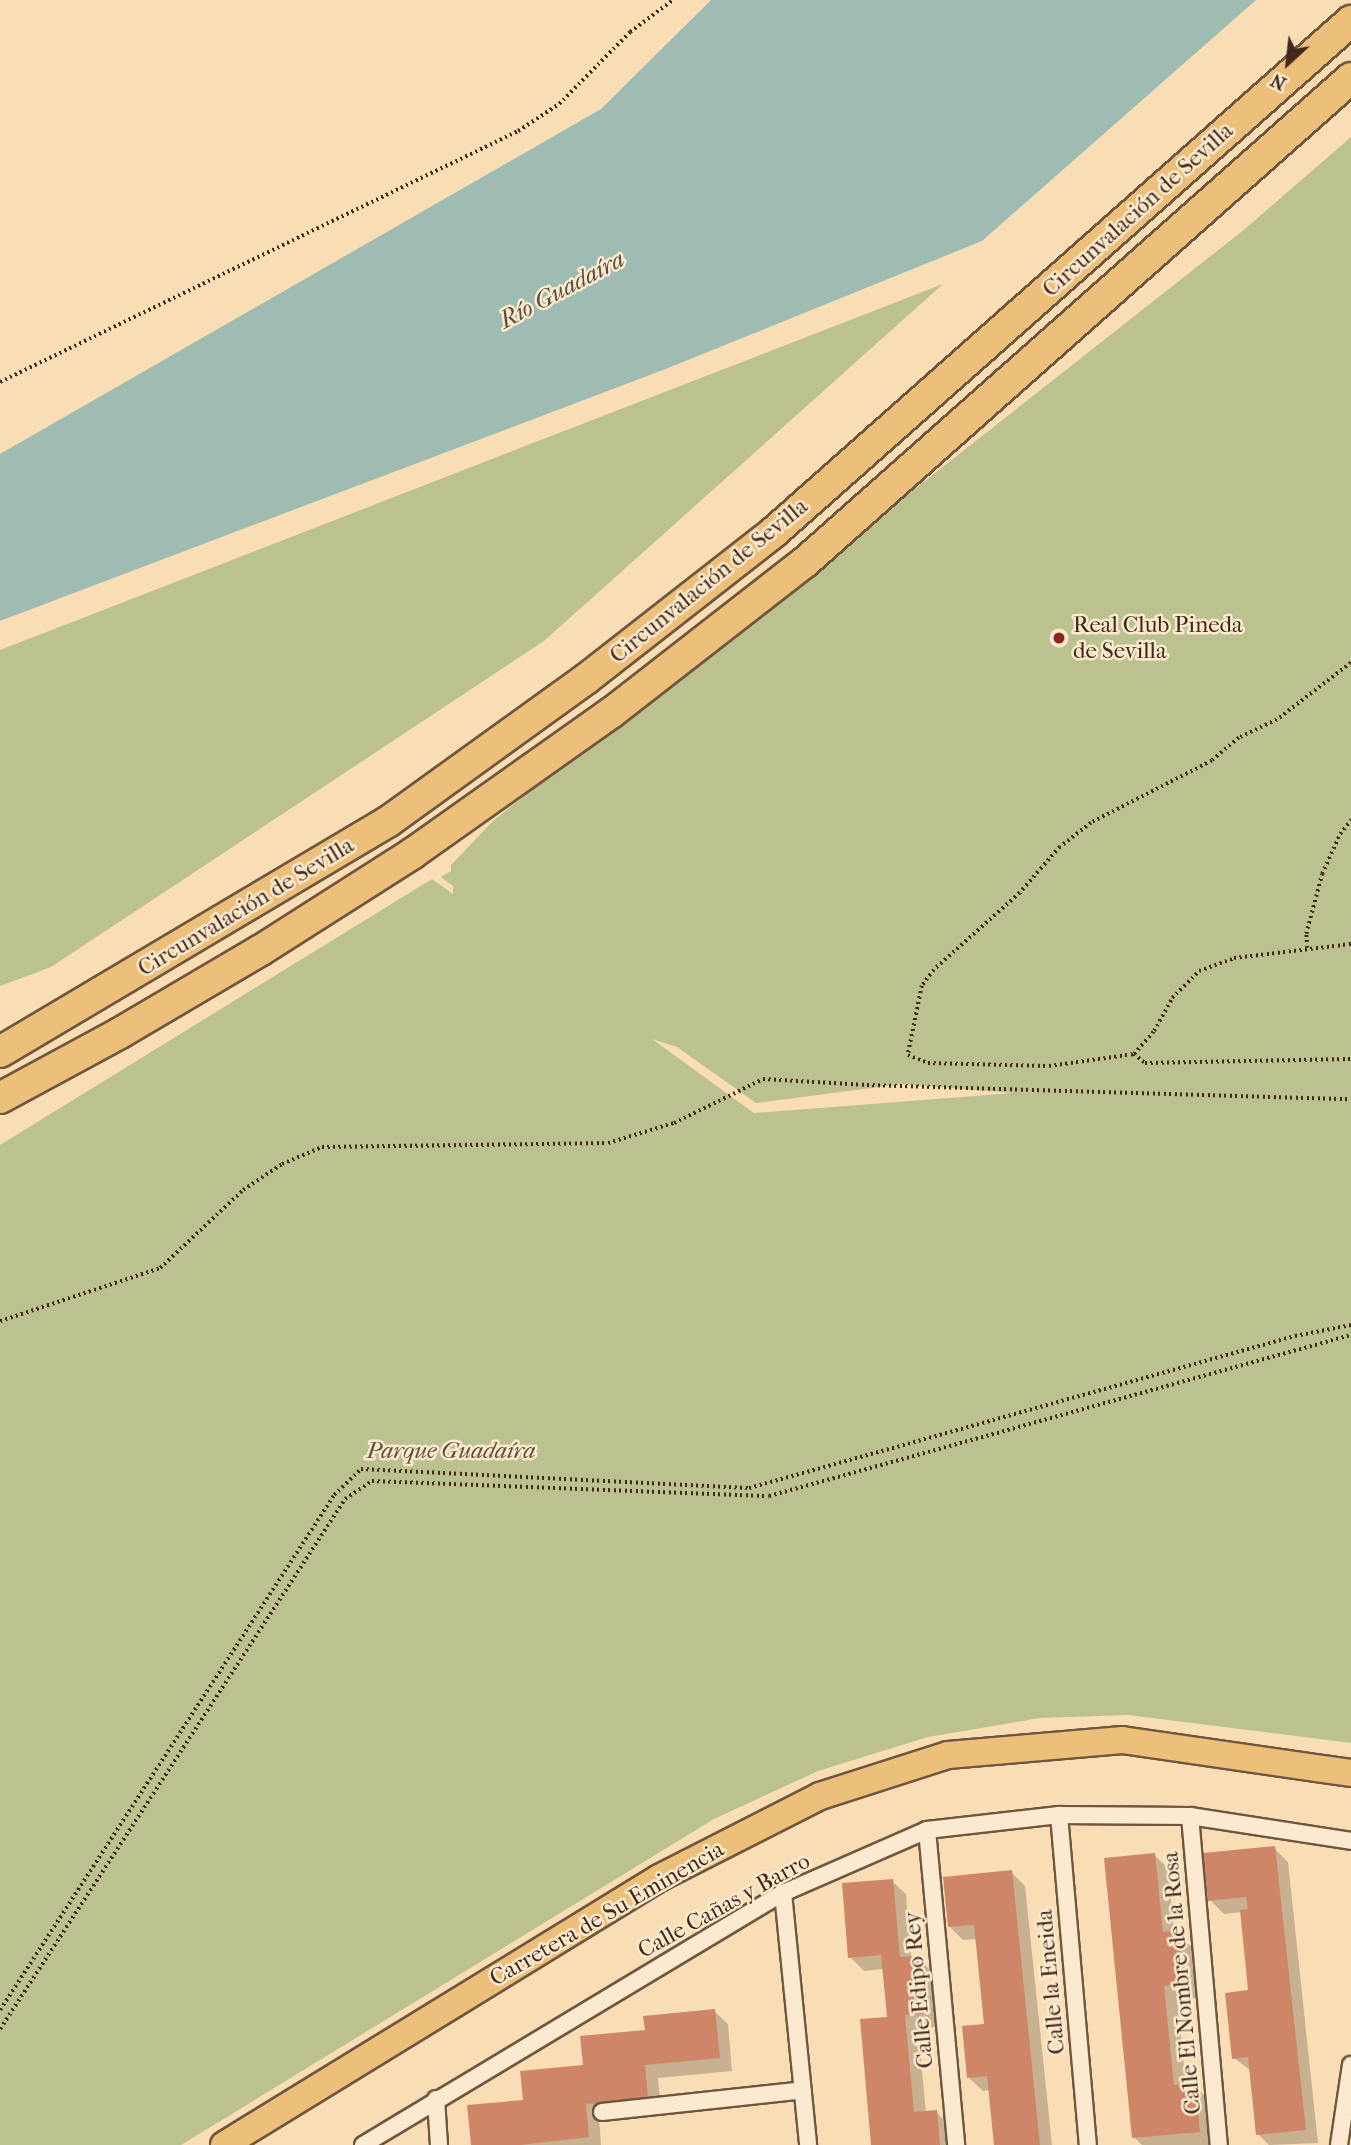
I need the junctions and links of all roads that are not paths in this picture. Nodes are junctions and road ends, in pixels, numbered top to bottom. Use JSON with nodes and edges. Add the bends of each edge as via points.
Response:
{"nodes":[{"id":1,"x":1351,"y":21,"type":"edge"},
{"id":2,"x":1351,"y":78,"type":"edge"},
{"id":3,"x":120,"y":1033,"type":"junction"},
{"id":4,"x":3,"y":1049,"type":"edge"},
{"id":5,"x":0,"y":1098,"type":"edge"},
{"id":6,"x":0,"y":1116,"type":"edge"},
{"id":7,"x":1351,"y":1773,"type":"edge"},
{"id":8,"x":1059,"y":1815,"type":"junction"},
{"id":9,"x":1190,"y":1816,"type":"junction"},
{"id":10,"x":928,"y":1830,"type":"junction"},
{"id":11,"x":1351,"y":1841,"type":"edge"},
{"id":12,"x":783,"y":1894,"type":"junction"},
{"id":13,"x":1351,"y":2065,"type":"edge"},
{"id":14,"x":803,"y":2090,"type":"junction"},
{"id":15,"x":436,"y":2099,"type":"junction"},
{"id":16,"x":602,"y":2112,"type":"dead end"},
{"id":17,"x":224,"y":2145,"type":"edge"},
{"id":18,"x":363,"y":2145,"type":"edge"},
{"id":19,"x":439,"y":2145,"type":"edge"},
{"id":20,"x":808,"y":2145,"type":"edge"},
{"id":21,"x":956,"y":2145,"type":"edge"},
{"id":22,"x":1088,"y":2145,"type":"edge"},
{"id":23,"x":1219,"y":2145,"type":"edge"},
{"id":24,"x":1339,"y":2145,"type":"edge"}],
"edges":[{"from":1,"to":4,"type":"highway","name":"Circunvalación de Sevilla","via":[[774,532],[586,680],[389,821]]},
{"from":2,"to":3,"type":"highway","name":"Circunvalación de Sevilla","via":[[804,563],[611,713],[413,853]]},
{"from":3,"to":5,"type":"highway","name":"Circunvalación de Sevilla"},
{"from":3,"to":6,"type":"highway"},
{"from":7,"to":17,"type":"main road","name":"Carretera de Su Eminencia","via":[[1122,1740],[948,1755],[820,1796],[659,1878]]},
{"from":8,"to":9,"type":"street","name":"Calle Cañas y Barro"},
{"from":8,"to":10,"type":"street","name":"Calle Cañas y Barro"},
{"from":8,"to":22,"type":"street","name":"Calle la Eneida"},
{"from":9,"to":11,"type":"street","name":"Calle Cañas y Barro"},
{"from":9,"to":23,"type":"street","name":"Calle El Nombre de la Rosa"},
{"from":10,"to":12,"type":"street","name":"Calle Cañas y Barro"},
{"from":10,"to":21,"type":"street","name":"Calle Edipo Rey"},
{"from":12,"to":14,"type":"street"},
{"from":12,"to":15,"type":"street","name":"Calle Cañas y Barro"},
{"from":13,"to":24,"type":"street"},
{"from":14,"to":16,"type":"street"},
{"from":14,"to":20,"type":"street"},
{"from":15,"to":18,"type":"street","name":"Calle Cañas y Barro"},
{"from":15,"to":19,"type":"street"}]}
